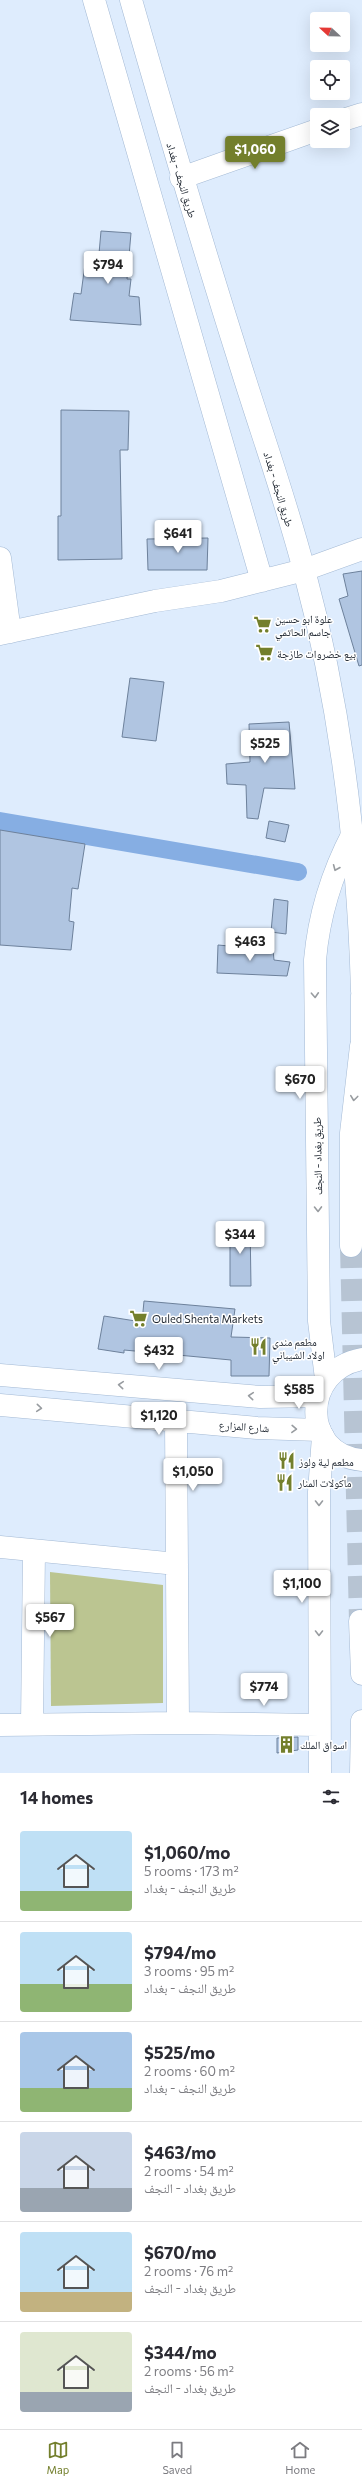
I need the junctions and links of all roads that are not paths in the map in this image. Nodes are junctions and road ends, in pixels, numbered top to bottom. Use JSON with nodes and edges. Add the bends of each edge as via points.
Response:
{"nodes":[{"id":1,"x":94,"y":0,"type":"edge"},
{"id":2,"x":131,"y":0,"type":"edge"},
{"id":3,"x":362,"y":114,"type":"edge"},
{"id":4,"x":350,"y":118,"type":"edge"},
{"id":5,"x":310,"y":132,"type":"edge"},
{"id":6,"x":181,"y":178,"type":"junction"},
{"id":7,"x":362,"y":549,"type":"edge"},
{"id":8,"x":0,"y":558,"type":"edge"},
{"id":9,"x":304,"y":570,"type":"junction"},
{"id":10,"x":262,"y":581,"type":"junction"},
{"id":11,"x":5,"y":633,"type":"edge"},
{"id":12,"x":357,"y":838,"type":"edge"},
{"id":13,"x":362,"y":991,"type":"edge"},
{"id":14,"x":362,"y":996,"type":"edge"},
{"id":15,"x":362,"y":1047,"type":"edge"},
{"id":16,"x":351,"y":1246,"type":"tunnel mouth"},
{"id":17,"x":362,"y":1359,"type":"edge"},
{"id":18,"x":0,"y":1375,"type":"edge"},
{"id":19,"x":322,"y":1388,"type":"junction"},
{"id":20,"x":0,"y":1405,"type":"edge"},
{"id":21,"x":176,"y":1420,"type":"junction"},
{"id":22,"x":322,"y":1433,"type":"junction"},
{"id":23,"x":362,"y":1460,"type":"edge"},
{"id":24,"x":0,"y":1548,"type":"edge"},
{"id":25,"x":34,"y":1551,"type":"junction"},
{"id":26,"x":176,"y":1564,"type":"junction"},
{"id":27,"x":360,"y":1621,"type":"dead end"},
{"id":28,"x":362,"y":1674,"type":"edge"},
{"id":29,"x":362,"y":1721,"type":"edge"},
{"id":30,"x":178,"y":1723,"type":"junction"},
{"id":31,"x":32,"y":1724,"type":"junction"},
{"id":32,"x":0,"y":1725,"type":"edge"},
{"id":33,"x":320,"y":1725,"type":"junction"},
{"id":34,"x":320,"y":1773,"type":"edge"},
{"id":35,"x":361,"y":1773,"type":"edge"}],
"edges":[{"from":1,"to":10,"type":"street"},
{"from":2,"to":6,"type":"street","name":"طريق النجف - بغداد"},
{"from":3,"to":4,"type":"street"},
{"from":5,"to":6,"type":"street"},
{"from":6,"to":9,"type":"street","name":"طريق النجف - بغداد"},
{"from":7,"to":9,"type":"street"},
{"from":8,"to":11,"type":"street"},
{"from":9,"to":10,"type":"street"},
{"from":9,"to":12,"type":"street","name":"طريق النجف - بغداد","via":[[338,727]]},
{"from":10,"to":11,"type":"street"},
{"from":12,"to":13,"type":"street","name":"طريق النجف - بغداد"},
{"from":12,"to":19,"type":"street","name":"طريق بغداد - النجف","one_way":true,"via":[[334,873],[327,894],[315,960]]},
{"from":14,"to":15,"type":"street"},
{"from":15,"to":16,"type":"street","one_way":true,"via":[[351,1133]]},
{"from":17,"to":19,"type":"street","via":[[342,1365]]},
{"from":19,"to":18,"type":"street","one_way":true,"via":[[260,1397]]},
{"from":19,"to":22,"type":"street","name":"طريق بغداد - النجف","via":[[316,1413]]},
{"from":20,"to":21,"type":"street","name":"شارع المزارع","one_way":true},
{"from":21,"to":22,"type":"street","name":"شارع المزارع","one_way":true},
{"from":21,"to":26,"type":"street"},
{"from":22,"to":23,"type":"street","via":[[338,1451]]},
{"from":22,"to":33,"type":"street","name":"طريق بغداد - النجف","one_way":true,"via":[[319,1492]]},
{"from":24,"to":25,"type":"street"},
{"from":25,"to":26,"type":"street"},
{"from":25,"to":31,"type":"street"},
{"from":26,"to":30,"type":"street"},
{"from":27,"to":28,"type":"street"},
{"from":29,"to":35,"type":"street"},
{"from":30,"to":31,"type":"street"},
{"from":30,"to":33,"type":"street"},
{"from":31,"to":32,"type":"street"},
{"from":33,"to":34,"type":"street","name":"طريق بغداد - النجف"}]}
